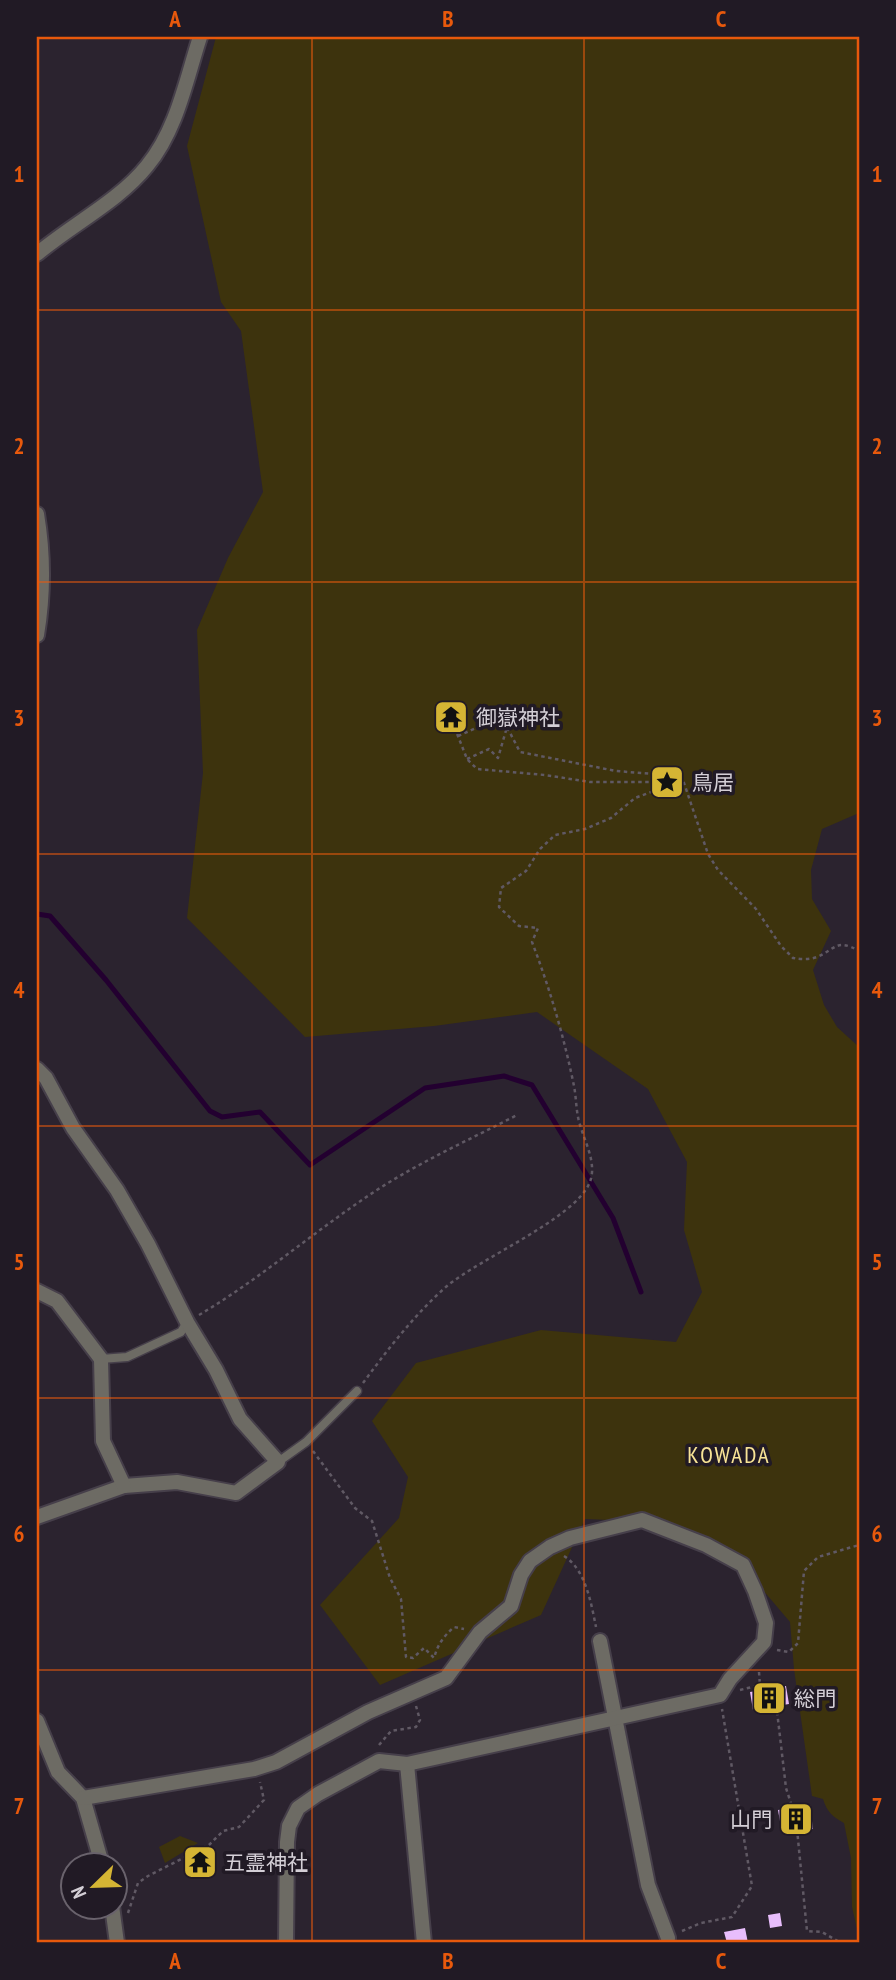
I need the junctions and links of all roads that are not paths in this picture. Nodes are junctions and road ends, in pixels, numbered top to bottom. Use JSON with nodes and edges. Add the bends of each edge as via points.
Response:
{"nodes":[{"id":1,"x":200,"y":37,"type":"edge"},
{"id":2,"x":37,"y":254,"type":"edge"},
{"id":3,"x":37,"y":514,"type":"edge"},
{"id":4,"x":37,"y":635,"type":"edge"},
{"id":5,"x":37,"y":1069,"type":"edge"},
{"id":6,"x":37,"y":1291,"type":"edge"},
{"id":7,"x":187,"y":1322,"type":"junction"},
{"id":8,"x":101,"y":1359,"type":"junction"},
{"id":9,"x":357,"y":1391,"type":"road end"},
{"id":10,"x":278,"y":1462,"type":"junction"},
{"id":11,"x":124,"y":1486,"type":"junction"},
{"id":12,"x":37,"y":1517,"type":"edge"},
{"id":13,"x":600,"y":1641,"type":"road end"},
{"id":14,"x":614,"y":1720,"type":"junction"},
{"id":15,"x":37,"y":1721,"type":"edge"},
{"id":16,"x":407,"y":1764,"type":"junction"},
{"id":17,"x":83,"y":1798,"type":"junction"},
{"id":18,"x":98,"y":1850,"type":"edge"},
{"id":19,"x":115,"y":1920,"type":"edge"},
{"id":20,"x":668,"y":1938,"type":"road end"},
{"id":21,"x":119,"y":1941,"type":"edge"},
{"id":22,"x":286,"y":1943,"type":"edge"},
{"id":23,"x":424,"y":1943,"type":"edge"}],
"edges":[{"from":1,"to":2,"type":"street","via":[[172,124],[149,164],[124,189]]},
{"from":3,"to":4,"type":"street","via":[[44,573]]},
{"from":5,"to":7,"type":"street","via":[[117,1190]]},
{"from":6,"to":8,"type":"street","via":[[57,1301]]},
{"from":7,"to":8,"type":"lane","via":[[181,1332],[127,1357]]},
{"from":7,"to":10,"type":"street","via":[[240,1419]]},
{"from":8,"to":11,"type":"street","via":[[103,1441]]},
{"from":9,"to":10,"type":"lane"},
{"from":10,"to":11,"type":"street","via":[[236,1493],[177,1482]]},
{"from":11,"to":12,"type":"street"},
{"from":13,"to":14,"type":"street"},
{"from":14,"to":16,"type":"street"},
{"from":14,"to":17,"type":"street","via":[[721,1702],[760,1645],[766,1623],[743,1566],[706,1545],[642,1520],[569,1538],[530,1561],[511,1606],[468,1644],[446,1678],[368,1712],[276,1762]]},
{"from":14,"to":20,"type":"street","via":[[648,1885]]},
{"from":15,"to":17,"type":"street","via":[[58,1772]]},
{"from":16,"to":22,"type":"street","via":[[379,1761],[298,1808],[287,1842]]},
{"from":16,"to":23,"type":"street"},
{"from":17,"to":18,"type":"street"},
{"from":19,"to":21,"type":"street"}]}
